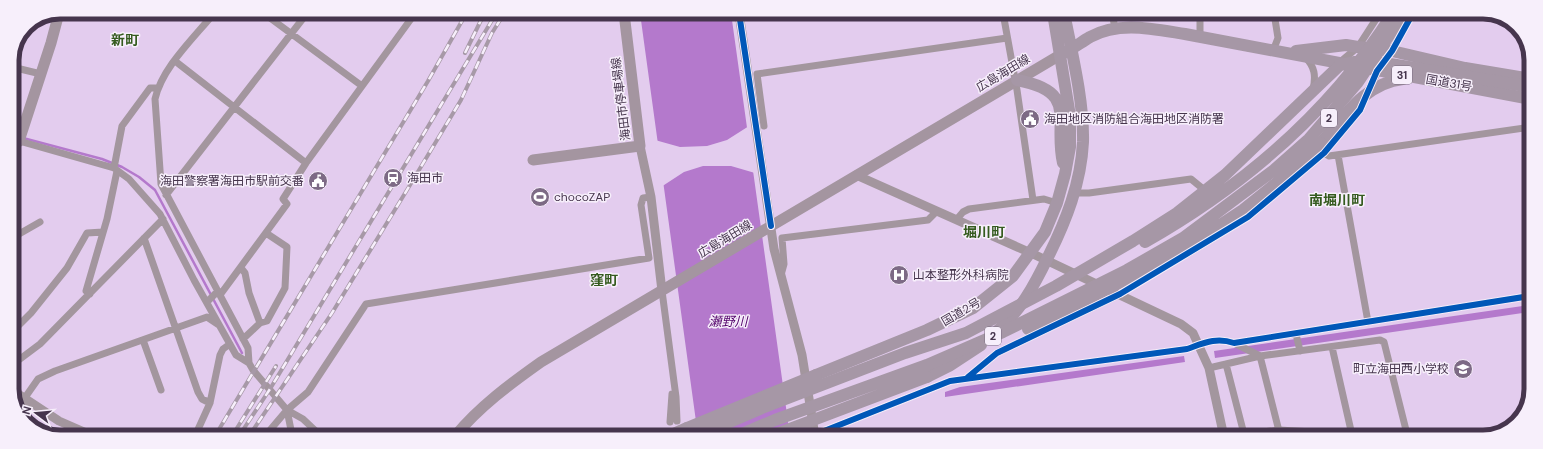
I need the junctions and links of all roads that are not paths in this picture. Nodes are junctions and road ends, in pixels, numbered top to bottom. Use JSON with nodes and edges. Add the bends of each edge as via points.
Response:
{"nodes":[{"id":1,"x":56,"y":19,"type":"edge"},
{"id":2,"x":209,"y":19,"type":"edge"},
{"id":3,"x":272,"y":19,"type":"edge"},
{"id":4,"x":303,"y":19,"type":"edge"},
{"id":5,"x":411,"y":19,"type":"edge"},
{"id":6,"x":625,"y":19,"type":"edge"},
{"id":7,"x":740,"y":19,"type":"edge"},
{"id":8,"x":1004,"y":19,"type":"edge"},
{"id":9,"x":1054,"y":19,"type":"edge"},
{"id":10,"x":1065,"y":19,"type":"edge"},
{"id":11,"x":1113,"y":19,"type":"edge"},
{"id":12,"x":1200,"y":19,"type":"edge"},
{"id":13,"x":1275,"y":19,"type":"edge"},
{"id":14,"x":1377,"y":19,"type":"edge"},
{"id":15,"x":1390,"y":19,"type":"edge"},
{"id":16,"x":1401,"y":19,"type":"edge"},
{"id":17,"x":1411,"y":19,"type":"edge"},
{"id":18,"x":1115,"y":28,"type":"junction"},
{"id":19,"x":292,"y":34,"type":"junction"},
{"id":20,"x":1200,"y":37,"type":"junction"},
{"id":21,"x":1007,"y":38,"type":"junction"},
{"id":22,"x":1358,"y":47,"type":"junction"},
{"id":23,"x":1071,"y":50,"type":"junction"},
{"id":24,"x":1273,"y":50,"type":"junction"},
{"id":25,"x":1392,"y":51,"type":"junction"},
{"id":26,"x":1060,"y":55,"type":"junction"},
{"id":27,"x":1305,"y":57,"type":"junction"},
{"id":28,"x":175,"y":62,"type":"junction"},
{"id":29,"x":1339,"y":64,"type":"junction"},
{"id":30,"x":19,"y":69,"type":"edge"},
{"id":31,"x":1378,"y":71,"type":"junction"},
{"id":32,"x":41,"y":74,"type":"junction"},
{"id":33,"x":1524,"y":78,"type":"edge"},
{"id":34,"x":1016,"y":81,"type":"junction"},
{"id":35,"x":1444,"y":82,"type":"junction"},
{"id":36,"x":362,"y":86,"type":"junction"},
{"id":37,"x":1524,"y":86,"type":"edge"},
{"id":38,"x":158,"y":88,"type":"junction"},
{"id":39,"x":1313,"y":90,"type":"junction"},
{"id":40,"x":1367,"y":92,"type":"junction"},
{"id":41,"x":1524,"y":98,"type":"edge"},
{"id":42,"x":756,"y":101,"type":"junction"},
{"id":43,"x":234,"y":108,"type":"junction"},
{"id":44,"x":764,"y":126,"type":"dead end"},
{"id":45,"x":1524,"y":128,"type":"edge"},
{"id":46,"x":19,"y":129,"type":"edge"},
{"id":47,"x":19,"y":143,"type":"edge"},
{"id":48,"x":640,"y":146,"type":"junction"},
{"id":49,"x":1323,"y":148,"type":"junction"},
{"id":50,"x":1338,"y":154,"type":"junction"},
{"id":51,"x":533,"y":160,"type":"dead end"},
{"id":52,"x":306,"y":163,"type":"junction"},
{"id":53,"x":115,"y":166,"type":"junction"},
{"id":54,"x":1065,"y":174,"type":"junction"},
{"id":55,"x":856,"y":175,"type":"junction"},
{"id":56,"x":1202,"y":188,"type":"junction"},
{"id":57,"x":1075,"y":193,"type":"junction"},
{"id":58,"x":166,"y":195,"type":"junction"},
{"id":59,"x":651,"y":197,"type":"junction"},
{"id":60,"x":1033,"y":200,"type":"junction"},
{"id":61,"x":1057,"y":203,"type":"junction"},
{"id":62,"x":937,"y":211,"type":"junction"},
{"id":63,"x":166,"y":212,"type":"junction"},
{"id":64,"x":958,"y":219,"type":"junction"},
{"id":65,"x":40,"y":222,"type":"dead end"},
{"id":66,"x":771,"y":226,"type":"junction"},
{"id":67,"x":103,"y":232,"type":"junction"},
{"id":68,"x":266,"y":233,"type":"junction"},
{"id":69,"x":19,"y":234,"type":"edge"},
{"id":70,"x":144,"y":238,"type":"junction"},
{"id":71,"x":1031,"y":253,"type":"junction"},
{"id":72,"x":1047,"y":260,"type":"junction"},
{"id":73,"x":241,"y":268,"type":"junction"},
{"id":74,"x":1073,"y":273,"type":"junction"},
{"id":75,"x":781,"y":277,"type":"junction"},
{"id":76,"x":1056,"y":286,"type":"junction"},
{"id":77,"x":667,"y":288,"type":"junction"},
{"id":78,"x":90,"y":294,"type":"junction"},
{"id":79,"x":1120,"y":294,"type":"junction"},
{"id":80,"x":1524,"y":297,"type":"edge"},
{"id":81,"x":213,"y":298,"type":"junction"},
{"id":82,"x":207,"y":317,"type":"junction"},
{"id":83,"x":19,"y":321,"type":"edge"},
{"id":84,"x":1368,"y":322,"type":"junction"},
{"id":85,"x":260,"y":323,"type":"junction"},
{"id":86,"x":221,"y":327,"type":"junction"},
{"id":87,"x":176,"y":328,"type":"junction"},
{"id":88,"x":1297,"y":335,"type":"junction"},
{"id":89,"x":243,"y":339,"type":"junction"},
{"id":90,"x":143,"y":340,"type":"junction"},
{"id":91,"x":230,"y":344,"type":"junction"},
{"id":92,"x":1199,"y":344,"type":"junction"},
{"id":93,"x":1236,"y":344,"type":"junction"},
{"id":94,"x":1332,"y":347,"type":"junction"},
{"id":95,"x":1299,"y":349,"type":"junction"},
{"id":96,"x":1257,"y":355,"type":"junction"},
{"id":97,"x":19,"y":360,"type":"edge"},
{"id":98,"x":249,"y":363,"type":"junction"},
{"id":99,"x":1226,"y":364,"type":"junction"},
{"id":100,"x":1209,"y":368,"type":"junction"},
{"id":101,"x":927,"y":371,"type":"junction"},
{"id":102,"x":968,"y":378,"type":"junction"},
{"id":103,"x":161,"y":390,"type":"dead end"},
{"id":104,"x":19,"y":396,"type":"edge"},
{"id":105,"x":24,"y":399,"type":"junction"},
{"id":106,"x":210,"y":403,"type":"junction"},
{"id":107,"x":25,"y":409,"type":"edge"},
{"id":108,"x":287,"y":410,"type":"junction"},
{"id":109,"x":678,"y":424,"type":"junction"},
{"id":110,"x":78,"y":430,"type":"edge"},
{"id":111,"x":198,"y":430,"type":"edge"},
{"id":112,"x":270,"y":430,"type":"edge"},
{"id":113,"x":291,"y":430,"type":"edge"},
{"id":114,"x":315,"y":430,"type":"edge"},
{"id":115,"x":461,"y":430,"type":"edge"},
{"id":116,"x":674,"y":430,"type":"edge"},
{"id":117,"x":711,"y":430,"type":"edge"},
{"id":118,"x":751,"y":430,"type":"edge"},
{"id":119,"x":785,"y":430,"type":"edge"},
{"id":120,"x":813,"y":430,"type":"edge"},
{"id":121,"x":829,"y":430,"type":"edge"},
{"id":122,"x":1222,"y":430,"type":"edge"},
{"id":123,"x":1243,"y":430,"type":"edge"},
{"id":124,"x":1279,"y":430,"type":"edge"},
{"id":125,"x":1351,"y":430,"type":"edge"},
{"id":126,"x":1406,"y":430,"type":"edge"}],
"edges":[{"from":1,"to":32,"type":"main road"},
{"from":2,"to":28,"type":"street"},
{"from":3,"to":19,"type":"street"},
{"from":4,"to":19,"type":"street"},
{"from":5,"to":36,"type":"street"},
{"from":6,"to":48,"type":"main road","name":"海田市停車場線"},
{"from":7,"to":42,"type":"street"},
{"from":8,"to":21,"type":"street"},
{"from":9,"to":26,"type":"highway","name":"国道2号"},
{"from":10,"to":23,"type":"highway","number":"2"},
{"from":11,"to":18,"type":"street"},
{"from":12,"to":20,"type":"street"},
{"from":13,"to":24,"type":"street","via":[[1278,38]]},
{"from":14,"to":22,"type":"street"},
{"from":15,"to":76,"type":"highway","number":"2","bridge":true,"via":[[1365,56],[1317,113],[1250,174],[1223,194],[1129,252]]},
{"from":16,"to":101,"type":"highway","number":"2","bridge":true,"via":[[1358,82],[1309,139],[1274,170],[1183,238],[1127,270]]},
{"from":17,"to":25,"type":"street"},
{"from":18,"to":20,"type":"highway","name":"国道31号","number":"31","via":[[1145,28]]},
{"from":18,"to":23,"type":"highway","name":"国道31号","number":"31","via":[[1090,37]]},
{"from":19,"to":36,"type":"street"},
{"from":19,"to":43,"type":"street"},
{"from":20,"to":24,"type":"highway","name":"国道31号","number":"31"},
{"from":21,"to":34,"type":"street"},
{"from":21,"to":42,"type":"street","via":[[757,74]]},
{"from":22,"to":24,"type":"highway","name":"国道31号","number":"31","via":[[1346,45],[1298,51]]},
{"from":22,"to":25,"type":"highway","name":"国道31号","number":"31"},
{"from":22,"to":29,"type":"street"},
{"from":23,"to":26,"type":"highway","name":"国道31号","number":"31"},
{"from":23,"to":57,"type":"highway","number":"2","via":[[1083,130]]},
{"from":24,"to":27,"type":"highway","name":"国道31号","number":"31"},
{"from":25,"to":31,"type":"street"},
{"from":25,"to":33,"type":"highway","name":"国道31号","number":"31","via":[[1465,68]]},
{"from":26,"to":34,"type":"main road","name":"広島海田線"},
{"from":26,"to":54,"type":"highway","name":"国道2号","via":[[1070,131]]},
{"from":27,"to":29,"type":"highway","name":"国道31号","number":"31"},
{"from":27,"to":39,"type":"street","via":[[1314,69]]},
{"from":28,"to":38,"type":"street","via":[[164,75]]},
{"from":28,"to":43,"type":"street"},
{"from":29,"to":31,"type":"highway","name":"国道31号","number":"31"},
{"from":29,"to":39,"type":"street"},
{"from":30,"to":32,"type":"street"},
{"from":31,"to":35,"type":"highway","name":"国道31号","number":"31"},
{"from":31,"to":40,"type":"street"},
{"from":32,"to":46,"type":"main road"},
{"from":34,"to":54,"type":"highway","via":[[1045,88],[1059,104],[1062,119],[1061,155]]},
{"from":34,"to":55,"type":"main road","name":"広島海田線"},
{"from":34,"to":60,"type":"street"},
{"from":35,"to":40,"type":"highway","via":[[1402,79],[1388,81]]},
{"from":35,"to":41,"type":"highway","name":"国道31号","number":"31"},
{"from":36,"to":52,"type":"street"},
{"from":37,"to":76,"type":"highway","bridge":true,"via":[[1378,62],[1340,65],[1225,175],[1177,213]]},
{"from":38,"to":53,"type":"street","via":[[150,88],[122,126]]},
{"from":38,"to":58,"type":"street","via":[[155,99],[161,184]]},
{"from":39,"to":56,"type":"street","via":[[1254,146]]},
{"from":40,"to":49,"type":"highway"},
{"from":42,"to":44,"type":"street"},
{"from":42,"to":66,"type":"street"},
{"from":43,"to":52,"type":"street"},
{"from":43,"to":58,"type":"street"},
{"from":45,"to":50,"type":"street"},
{"from":47,"to":53,"type":"street"},
{"from":48,"to":51,"type":"main road","name":"海田市停車場線"},
{"from":48,"to":59,"type":"street"},
{"from":49,"to":50,"type":"street","via":[[1329,156]]},
{"from":49,"to":79,"type":"street","via":[[1248,217]]},
{"from":49,"to":101,"type":"highway","bridge":true,"via":[[1242,210],[1164,260],[1038,324]]},
{"from":50,"to":84,"type":"street"},
{"from":52,"to":68,"type":"street","via":[[283,200],[287,204]]},
{"from":53,"to":63,"type":"street"},
{"from":53,"to":67,"type":"street"},
{"from":54,"to":61,"type":"highway","name":"国道2号"},
{"from":55,"to":62,"type":"street"},
{"from":55,"to":66,"type":"main road","name":"広島海田線"},
{"from":56,"to":57,"type":"street","via":[[1191,179]]},
{"from":56,"to":74,"type":"street"},
{"from":57,"to":72,"type":"highway","number":"2","via":[[1066,220]]},
{"from":58,"to":63,"type":"street"},
{"from":59,"to":77,"type":"street"},
{"from":59,"to":108,"type":"street","via":[[643,198],[641,206],[649,258],[366,304],[308,392]]},
{"from":60,"to":61,"type":"street","via":[[1044,199]]},
{"from":60,"to":64,"type":"street","via":[[969,209]]},
{"from":61,"to":71,"type":"highway","name":"国道2号","via":[[1045,232]]},
{"from":62,"to":64,"type":"street"},
{"from":62,"to":75,"type":"street","via":[[928,220],[782,238],[784,264]]},
{"from":63,"to":70,"type":"street"},
{"from":63,"to":81,"type":"street"},
{"from":63,"to":81,"type":"street"},
{"from":64,"to":71,"type":"street"},
{"from":65,"to":69,"type":"street"},
{"from":66,"to":75,"type":"street"},
{"from":66,"to":77,"type":"main road","name":"広島海田線"},
{"from":67,"to":78,"type":"street","via":[[86,291]]},
{"from":67,"to":83,"type":"street","via":[[87,233],[67,268]]},
{"from":68,"to":73,"type":"street"},
{"from":68,"to":85,"type":"street","via":[[287,248],[285,288],[267,320]]},
{"from":70,"to":78,"type":"street"},
{"from":70,"to":87,"type":"street"},
{"from":71,"to":72,"type":"street"},
{"from":71,"to":109,"type":"highway","name":"国道2号","bridge":true,"via":[[1013,276],[973,308],[927,330],[816,375]]},
{"from":72,"to":74,"type":"street"},
{"from":72,"to":101,"type":"highway","number":"2","via":[[1033,288],[1011,320],[981,345],[949,366]]},
{"from":73,"to":81,"type":"street"},
{"from":73,"to":85,"type":"street","via":[[245,273],[248,293]]},
{"from":74,"to":79,"type":"street"},
{"from":75,"to":120,"type":"street","via":[[802,355]]},
{"from":76,"to":117,"type":"highway","number":"2","bridge":true,"via":[[966,333],[906,353]]},
{"from":77,"to":109,"type":"street"},
{"from":77,"to":115,"type":"main road","name":"広島海田線","via":[[541,362],[508,385]]},
{"from":78,"to":97,"type":"street","via":[[40,344]]},
{"from":79,"to":92,"type":"street","via":[[1181,324],[1193,333]]},
{"from":79,"to":102,"type":"street","via":[[996,353]]},
{"from":80,"to":84,"type":"street"},
{"from":81,"to":82,"type":"street"},
{"from":81,"to":86,"type":"street"},
{"from":81,"to":89,"type":"street"},
{"from":82,"to":86,"type":"street"},
{"from":82,"to":87,"type":"street"},
{"from":84,"to":88,"type":"street"},
{"from":85,"to":89,"type":"street"},
{"from":86,"to":91,"type":"street"},
{"from":87,"to":90,"type":"street"},
{"from":87,"to":106,"type":"street","via":[[198,392],[202,399]]},
{"from":88,"to":93,"type":"street"},
{"from":88,"to":95,"type":"street"},
{"from":89,"to":98,"type":"street","via":[[248,348]]},
{"from":90,"to":103,"type":"street"},
{"from":90,"to":105,"type":"street","via":[[38,379]]},
{"from":91,"to":98,"type":"street","via":[[236,354]]},
{"from":91,"to":106,"type":"street","via":[[220,355]]},
{"from":92,"to":93,"type":"street","via":[[1223,339]]},
{"from":92,"to":100,"type":"street"},
{"from":92,"to":102,"type":"street","via":[[1186,349]]},
{"from":93,"to":96,"type":"street"},
{"from":94,"to":95,"type":"street"},
{"from":94,"to":125,"type":"street"},
{"from":94,"to":126,"type":"street","via":[[1380,340],[1384,342]]},
{"from":95,"to":96,"type":"street"},
{"from":96,"to":99,"type":"street"},
{"from":96,"to":124,"type":"street"},
{"from":98,"to":108,"type":"street"},
{"from":99,"to":100,"type":"street"},
{"from":99,"to":123,"type":"street"},
{"from":100,"to":122,"type":"street"},
{"from":101,"to":118,"type":"highway","number":"2","bridge":true},
{"from":101,"to":119,"type":"highway","number":"2","bridge":true},
{"from":102,"to":121,"type":"street","via":[[950,381]]},
{"from":104,"to":105,"type":"street"},
{"from":105,"to":107,"type":"street"},
{"from":105,"to":110,"type":"street"},
{"from":106,"to":111,"type":"street"},
{"from":108,"to":112,"type":"street"},
{"from":108,"to":113,"type":"street"},
{"from":108,"to":114,"type":"street","via":[[303,419]]},
{"from":109,"to":116,"type":"highway","name":"国道2号"}]}
